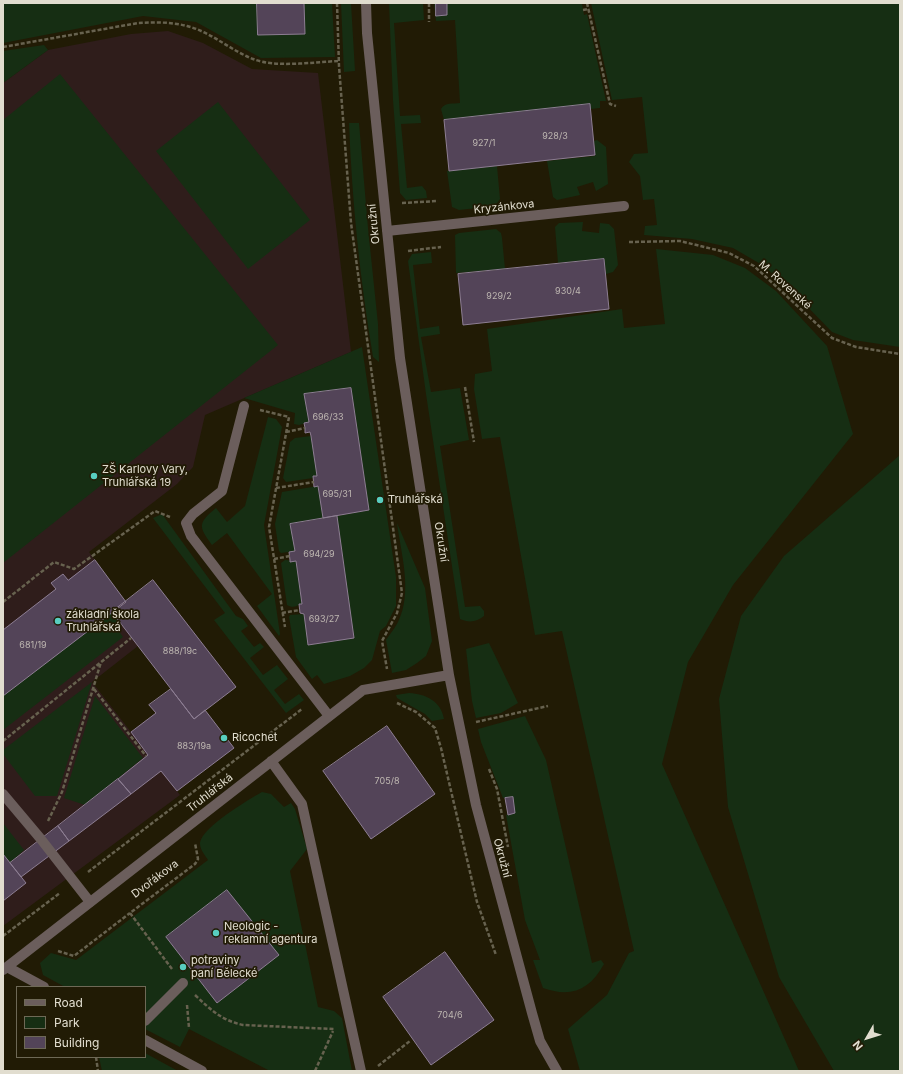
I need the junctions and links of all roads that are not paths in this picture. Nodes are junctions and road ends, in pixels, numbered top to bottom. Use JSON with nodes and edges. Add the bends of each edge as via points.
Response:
{"nodes":[{"id":1,"x":366,"y":3,"type":"edge"},
{"id":2,"x":624,"y":206,"type":"dead end"},
{"id":3,"x":387,"y":231,"type":"junction"},
{"id":4,"x":244,"y":406,"type":"road end"},
{"id":5,"x":449,"y":674,"type":"junction"},
{"id":6,"x":330,"y":716,"type":"junction"},
{"id":7,"x":271,"y":761,"type":"junction"},
{"id":8,"x":3,"y":794,"type":"edge"},
{"id":9,"x":90,"y":902,"type":"junction"},
{"id":10,"x":5,"y":968,"type":"edge"},
{"id":11,"x":183,"y":983,"type":"road end"},
{"id":12,"x":42,"y":986,"type":"edge"},
{"id":13,"x":146,"y":1020,"type":"edge"},
{"id":14,"x":146,"y":1041,"type":"edge"},
{"id":15,"x":202,"y":1071,"type":"edge"},
{"id":16,"x":361,"y":1071,"type":"edge"},
{"id":17,"x":557,"y":1071,"type":"edge"}],
"edges":[{"from":1,"to":3,"type":"street","name":"Okružní"},
{"from":2,"to":3,"type":"street","name":"Kryzánkova"},
{"from":3,"to":5,"type":"street","name":"Okružní","via":[[400,358]]},
{"from":4,"to":6,"type":"street","via":[[222,491],[193,514],[186,523],[192,536]]},
{"from":5,"to":6,"type":"street","name":"Truhlářská","via":[[362,690]]},
{"from":5,"to":17,"type":"street","name":"Okružní","via":[[476,805],[538,1034]]},
{"from":6,"to":7,"type":"street","name":"Truhlářská"},
{"from":7,"to":9,"type":"street","name":"Truhlářská"},
{"from":7,"to":16,"type":"street","via":[[302,804]]},
{"from":8,"to":9,"type":"street"},
{"from":9,"to":10,"type":"street","name":"Truhlářská"},
{"from":10,"to":12,"type":"street"},
{"from":11,"to":13,"type":"street"},
{"from":14,"to":15,"type":"street"}]}
